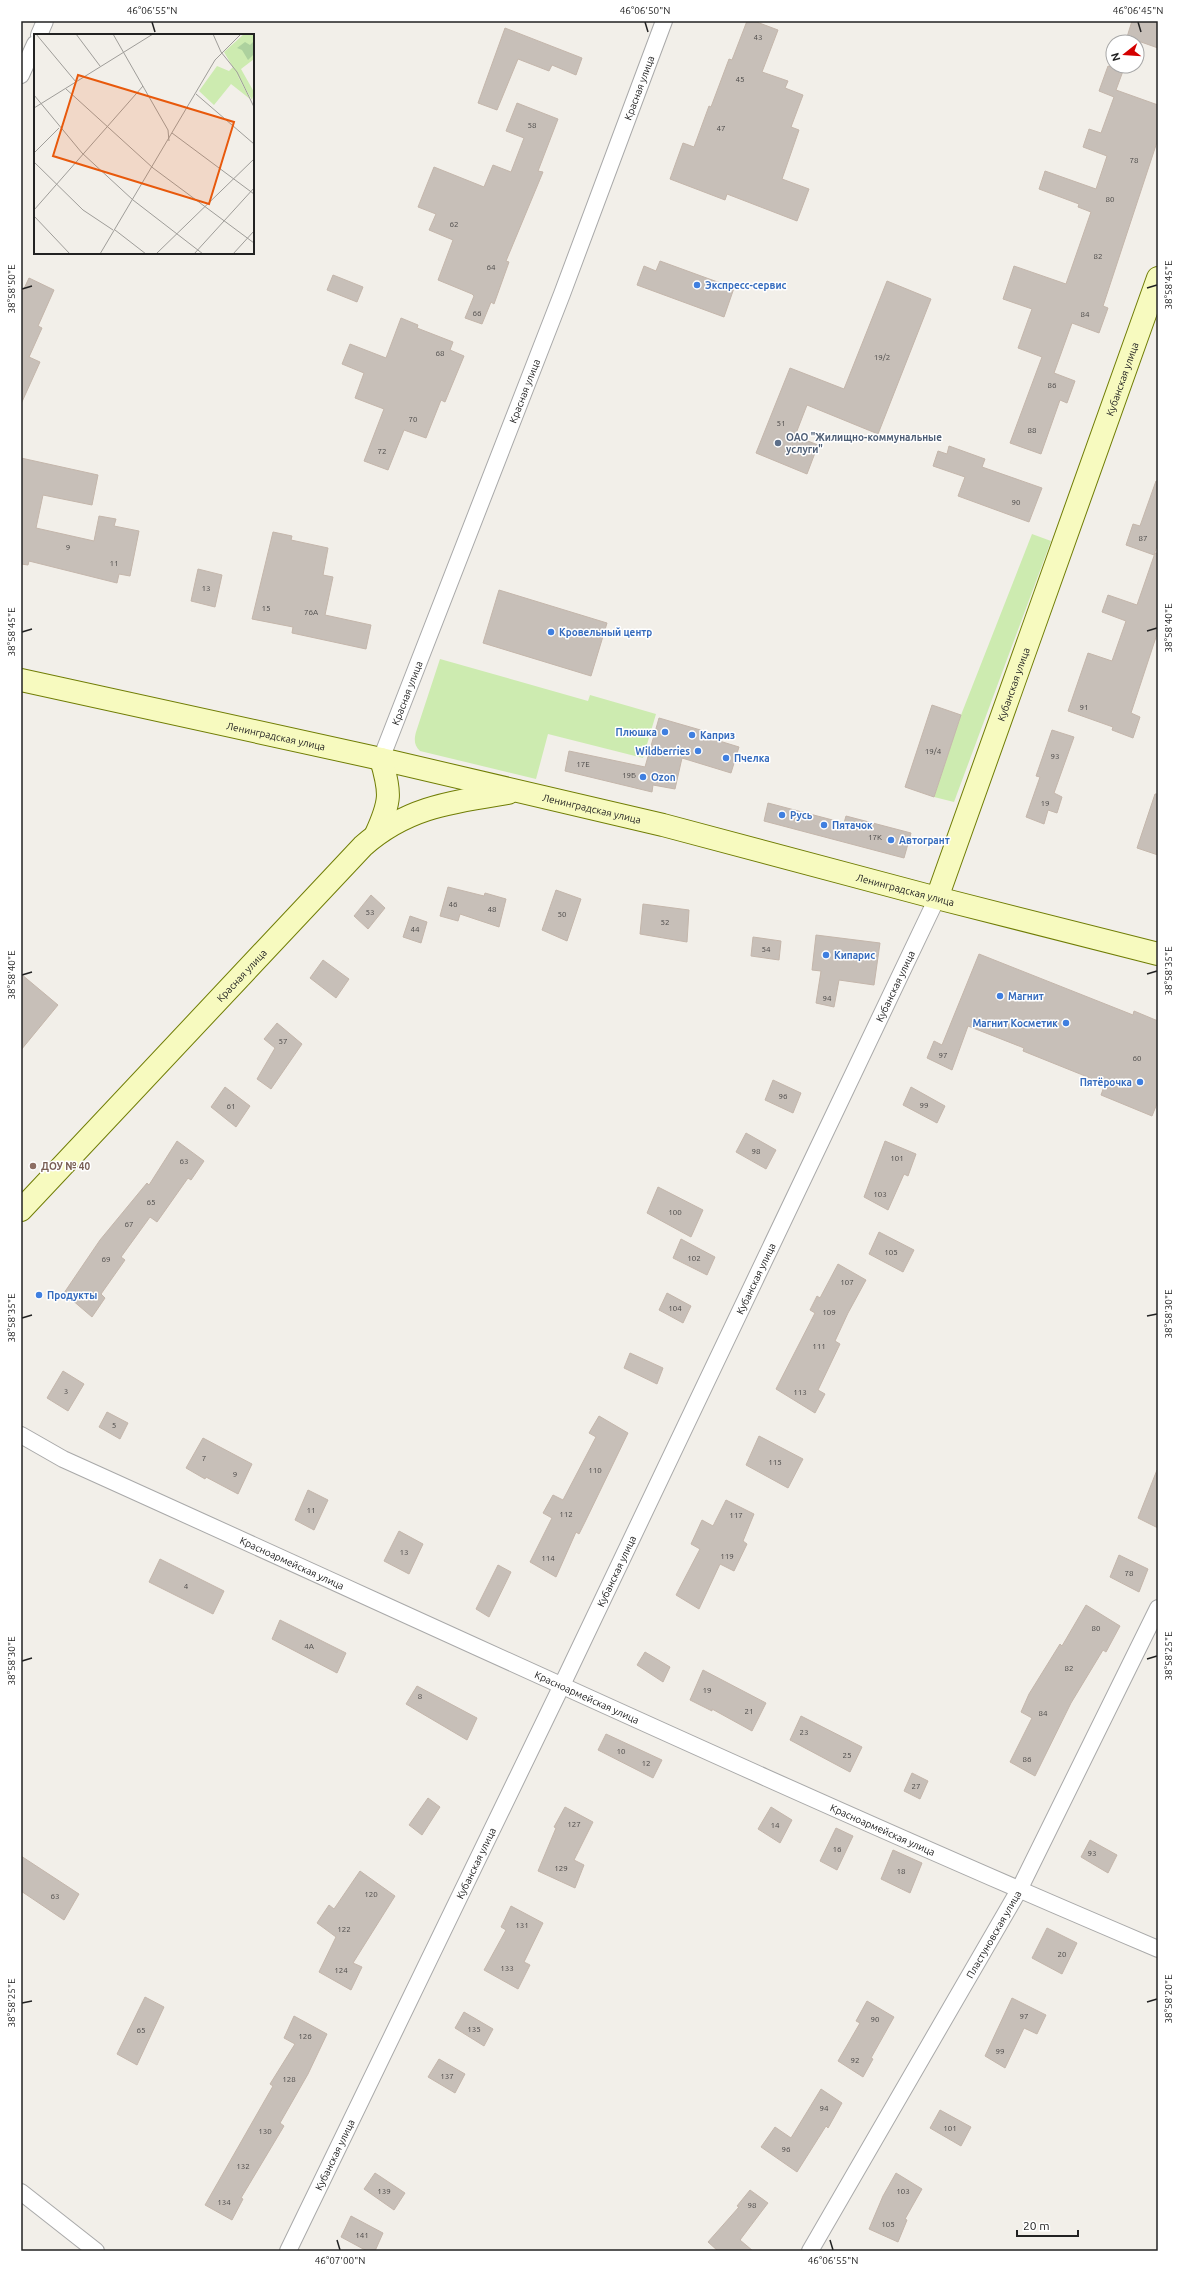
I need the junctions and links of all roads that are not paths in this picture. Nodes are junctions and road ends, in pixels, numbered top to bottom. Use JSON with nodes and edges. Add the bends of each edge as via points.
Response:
{"nodes":[{"id":1,"x":45,"y":21,"type":"edge"},
{"id":2,"x":664,"y":21,"type":"edge"},
{"id":3,"x":39,"y":34,"type":"edge"},
{"id":4,"x":34,"y":46,"type":"edge"},
{"id":5,"x":21,"y":75,"type":"edge"},
{"id":6,"x":1158,"y":278,"type":"edge"},
{"id":7,"x":21,"y":680,"type":"edge"},
{"id":8,"x":381,"y":759,"type":"junction"},
{"id":9,"x":518,"y":791,"type":"junction"},
{"id":10,"x":376,"y":834,"type":"junction"},
{"id":11,"x":937,"y":898,"type":"junction"},
{"id":12,"x":1158,"y":954,"type":"edge"},
{"id":13,"x":21,"y":1210,"type":"edge"},
{"id":14,"x":21,"y":1435,"type":"edge"},
{"id":15,"x":1158,"y":1608,"type":"edge"},
{"id":16,"x":562,"y":1685,"type":"junction"},
{"id":17,"x":1019,"y":1890,"type":"junction"},
{"id":18,"x":1158,"y":1949,"type":"edge"},
{"id":19,"x":21,"y":2192,"type":"edge"},
{"id":20,"x":96,"y":2251,"type":"edge"},
{"id":21,"x":288,"y":2251,"type":"edge"},
{"id":22,"x":810,"y":2251,"type":"edge"}],
"edges":[{"from":1,"to":3,"type":"street"},
{"from":2,"to":8,"type":"street","name":"Красная улица","via":[[560,302]]},
{"from":4,"to":5,"type":"street"},
{"from":6,"to":11,"type":"street","name":"Кубанская улица"},
{"from":7,"to":8,"type":"street","name":"Ленинградская улица"},
{"from":8,"to":9,"type":"street","name":"Ленинградская улица"},
{"from":8,"to":10,"type":"street","via":[[389,793],[387,810]]},
{"from":9,"to":10,"type":"street","name":"Красная улица","via":[[422,810]]},
{"from":9,"to":11,"type":"street","name":"Ленинградская улица","via":[[663,825]]},
{"from":10,"to":13,"type":"street","name":"Красная улица"},
{"from":11,"to":12,"type":"street","name":"Ленинградская улица"},
{"from":11,"to":16,"type":"street","name":"Кубанская улица"},
{"from":14,"to":16,"type":"street","name":"Красноармейская улица","via":[[62,1458]]},
{"from":15,"to":17,"type":"street","name":"Пластуновская улица"},
{"from":16,"to":17,"type":"street","name":"Красноармейская улица"},
{"from":16,"to":21,"type":"street","name":"Кубанская улица"},
{"from":17,"to":18,"type":"street","name":"Красноармейская улица"},
{"from":17,"to":22,"type":"street","name":"Пластуновская улица"},
{"from":19,"to":20,"type":"street"}]}
